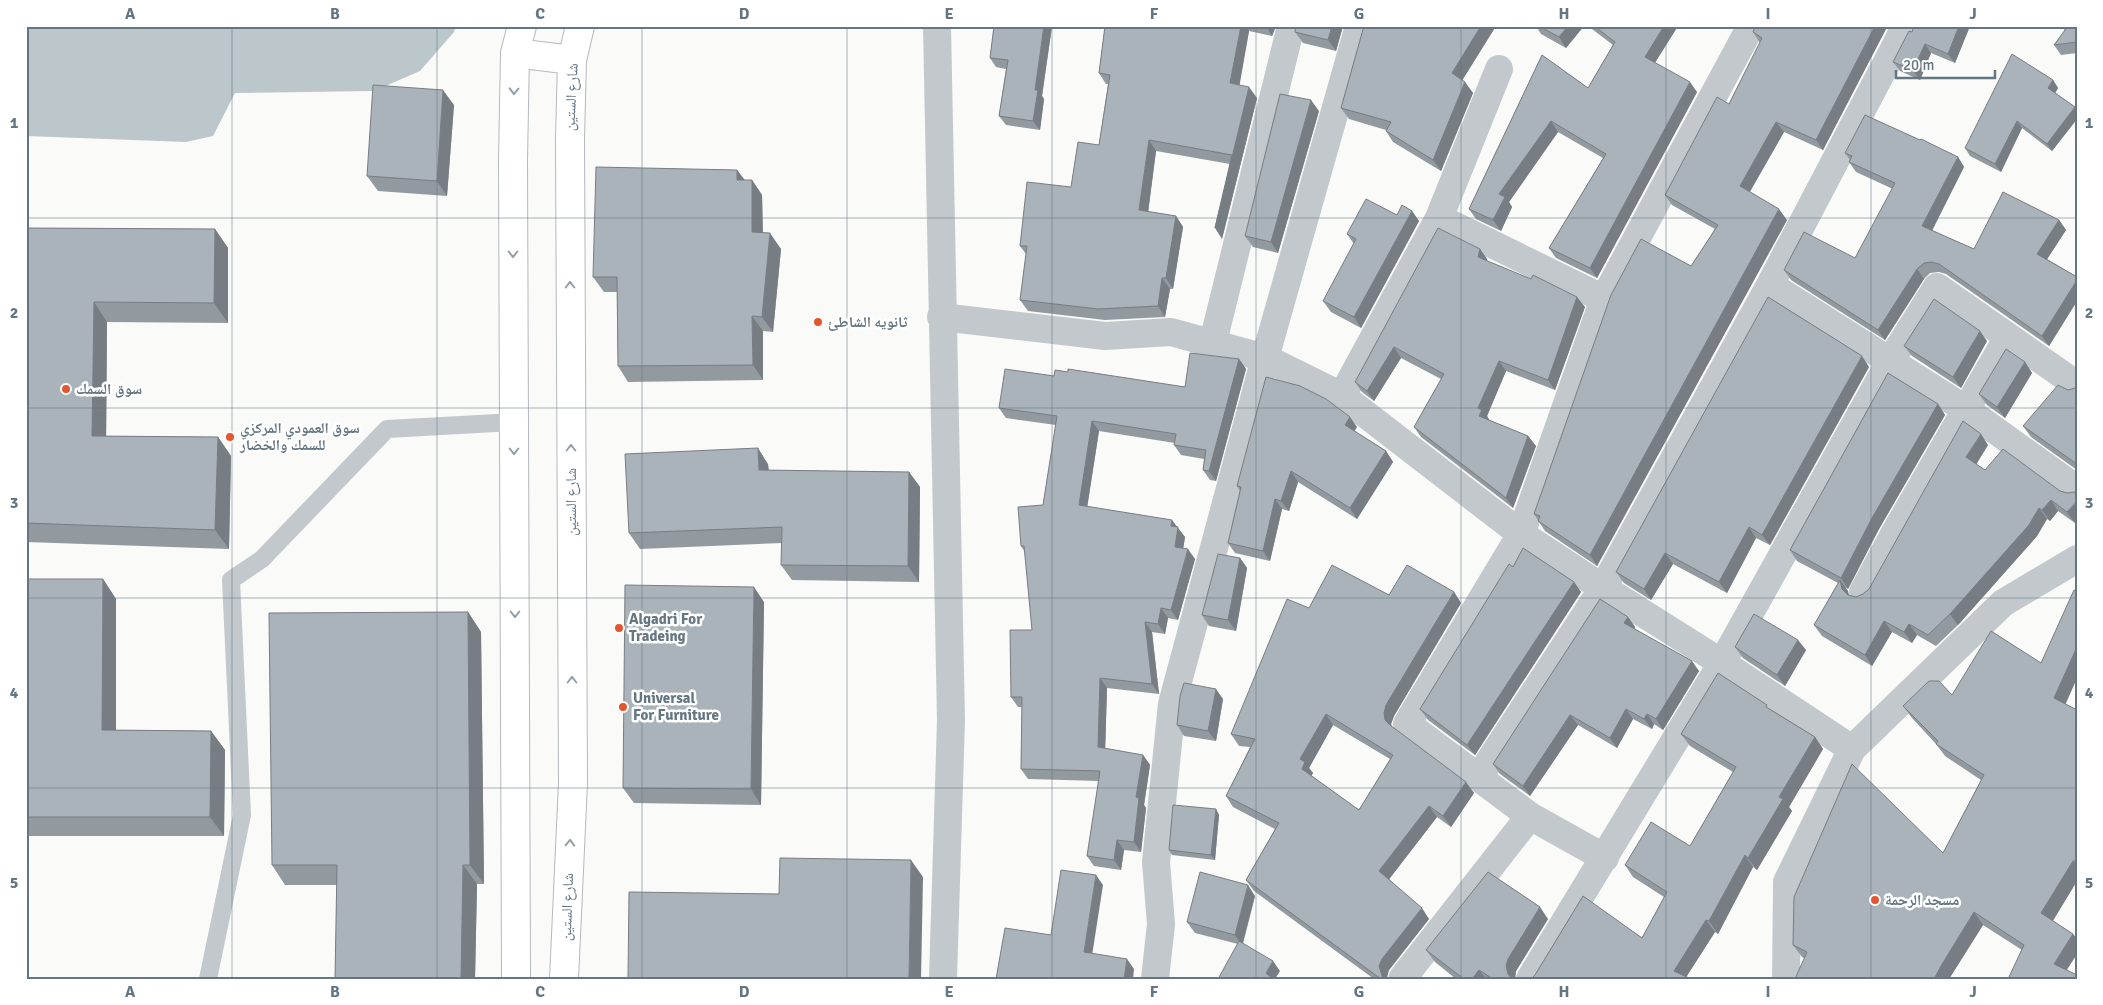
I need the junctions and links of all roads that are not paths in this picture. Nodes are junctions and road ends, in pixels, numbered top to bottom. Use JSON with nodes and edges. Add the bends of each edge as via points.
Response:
{"nodes":[{"id":1,"x":522,"y":26,"type":"edge"},
{"id":2,"x":580,"y":26,"type":"edge"},
{"id":3,"x":937,"y":26,"type":"edge"},
{"id":4,"x":1292,"y":26,"type":"edge"},
{"id":5,"x":1359,"y":26,"type":"edge"},
{"id":6,"x":1751,"y":26,"type":"edge"},
{"id":7,"x":1904,"y":26,"type":"edge"},
{"id":8,"x":515,"y":53,"type":"junction"},
{"id":9,"x":572,"y":60,"type":"junction"},
{"id":10,"x":1499,"y":69,"type":"dead end"},
{"id":11,"x":1439,"y":218,"type":"junction"},
{"id":12,"x":1770,"y":285,"type":"junction"},
{"id":13,"x":1604,"y":299,"type":"junction"},
{"id":14,"x":942,"y":317,"type":"junction"},
{"id":15,"x":2008,"y":337,"type":"junction"},
{"id":16,"x":1213,"y":342,"type":"junction"},
{"id":17,"x":1265,"y":358,"type":"junction"},
{"id":18,"x":1891,"y":360,"type":"junction"},
{"id":19,"x":2077,"y":384,"type":"edge"},
{"id":20,"x":1342,"y":396,"type":"junction"},
{"id":21,"x":1967,"y":410,"type":"junction"},
{"id":22,"x":514,"y":422,"type":"junction"},
{"id":23,"x":2077,"y":490,"type":"edge"},
{"id":24,"x":1521,"y":534,"type":"junction"},
{"id":25,"x":2077,"y":559,"type":"edge"},
{"id":26,"x":1603,"y":588,"type":"junction"},
{"id":27,"x":1863,"y":592,"type":"edge"},
{"id":28,"x":1722,"y":663,"type":"junction"},
{"id":29,"x":1852,"y":749,"type":"junction"},
{"id":30,"x":1479,"y":778,"type":"junction"},
{"id":31,"x":1530,"y":816,"type":"junction"},
{"id":32,"x":1605,"y":858,"type":"junction"},
{"id":33,"x":208,"y":979,"type":"edge"},
{"id":34,"x":516,"y":979,"type":"edge"},
{"id":35,"x":564,"y":979,"type":"edge"},
{"id":36,"x":943,"y":979,"type":"edge"},
{"id":37,"x":1155,"y":979,"type":"edge"},
{"id":38,"x":1402,"y":979,"type":"edge"},
{"id":39,"x":1530,"y":979,"type":"edge"},
{"id":40,"x":1786,"y":979,"type":"edge"}],
"edges":[{"from":1,"to":8,"type":"highway"},
{"from":2,"to":9,"type":"highway","name":"شارع الستين"},
{"from":3,"to":14,"type":"street"},
{"from":4,"to":16,"type":"street"},
{"from":5,"to":17,"type":"street"},
{"from":6,"to":13,"type":"street"},
{"from":7,"to":12,"type":"street"},
{"from":8,"to":9,"type":"highway"},
{"from":8,"to":22,"type":"highway","one_way":true},
{"from":35,"to":9,"type":"highway","name":"شارع الستين","one_way":true,"via":[[573,783]]},
{"from":10,"to":11,"type":"street"},
{"from":11,"to":13,"type":"street"},
{"from":11,"to":20,"type":"street"},
{"from":12,"to":18,"type":"street"},
{"from":12,"to":26,"type":"street"},
{"from":13,"to":24,"type":"street"},
{"from":14,"to":16,"type":"street","via":[[1105,336],[1171,332]]},
{"from":14,"to":36,"type":"street","via":[[951,720]]},
{"from":15,"to":18,"type":"street","via":[[1937,287]]},
{"from":15,"to":19,"type":"street"},
{"from":15,"to":21,"type":"street"},
{"from":16,"to":17,"type":"street"},
{"from":17,"to":20,"type":"street"},
{"from":17,"to":37,"type":"street","via":[[1172,704],[1156,862],[1161,924]]},
{"from":18,"to":21,"type":"street"},
{"from":18,"to":28,"type":"street"},
{"from":20,"to":24,"type":"street"},
{"from":21,"to":23,"type":"street"},
{"from":21,"to":27,"type":"street"},
{"from":22,"to":33,"type":"lane","via":[[387,429],[262,559],[231,580],[242,815]]},
{"from":22,"to":34,"type":"highway","one_way":true},
{"from":24,"to":26,"type":"street"},
{"from":24,"to":30,"type":"street","via":[[1407,724]]},
{"from":25,"to":29,"type":"street","via":[[2002,603]]},
{"from":26,"to":28,"type":"street"},
{"from":26,"to":30,"type":"street"},
{"from":28,"to":29,"type":"street"},
{"from":28,"to":32,"type":"street"},
{"from":29,"to":40,"type":"street","via":[[1787,882]]},
{"from":30,"to":31,"type":"street"},
{"from":31,"to":32,"type":"street"},
{"from":31,"to":38,"type":"street"},
{"from":32,"to":39,"type":"street"}]}
